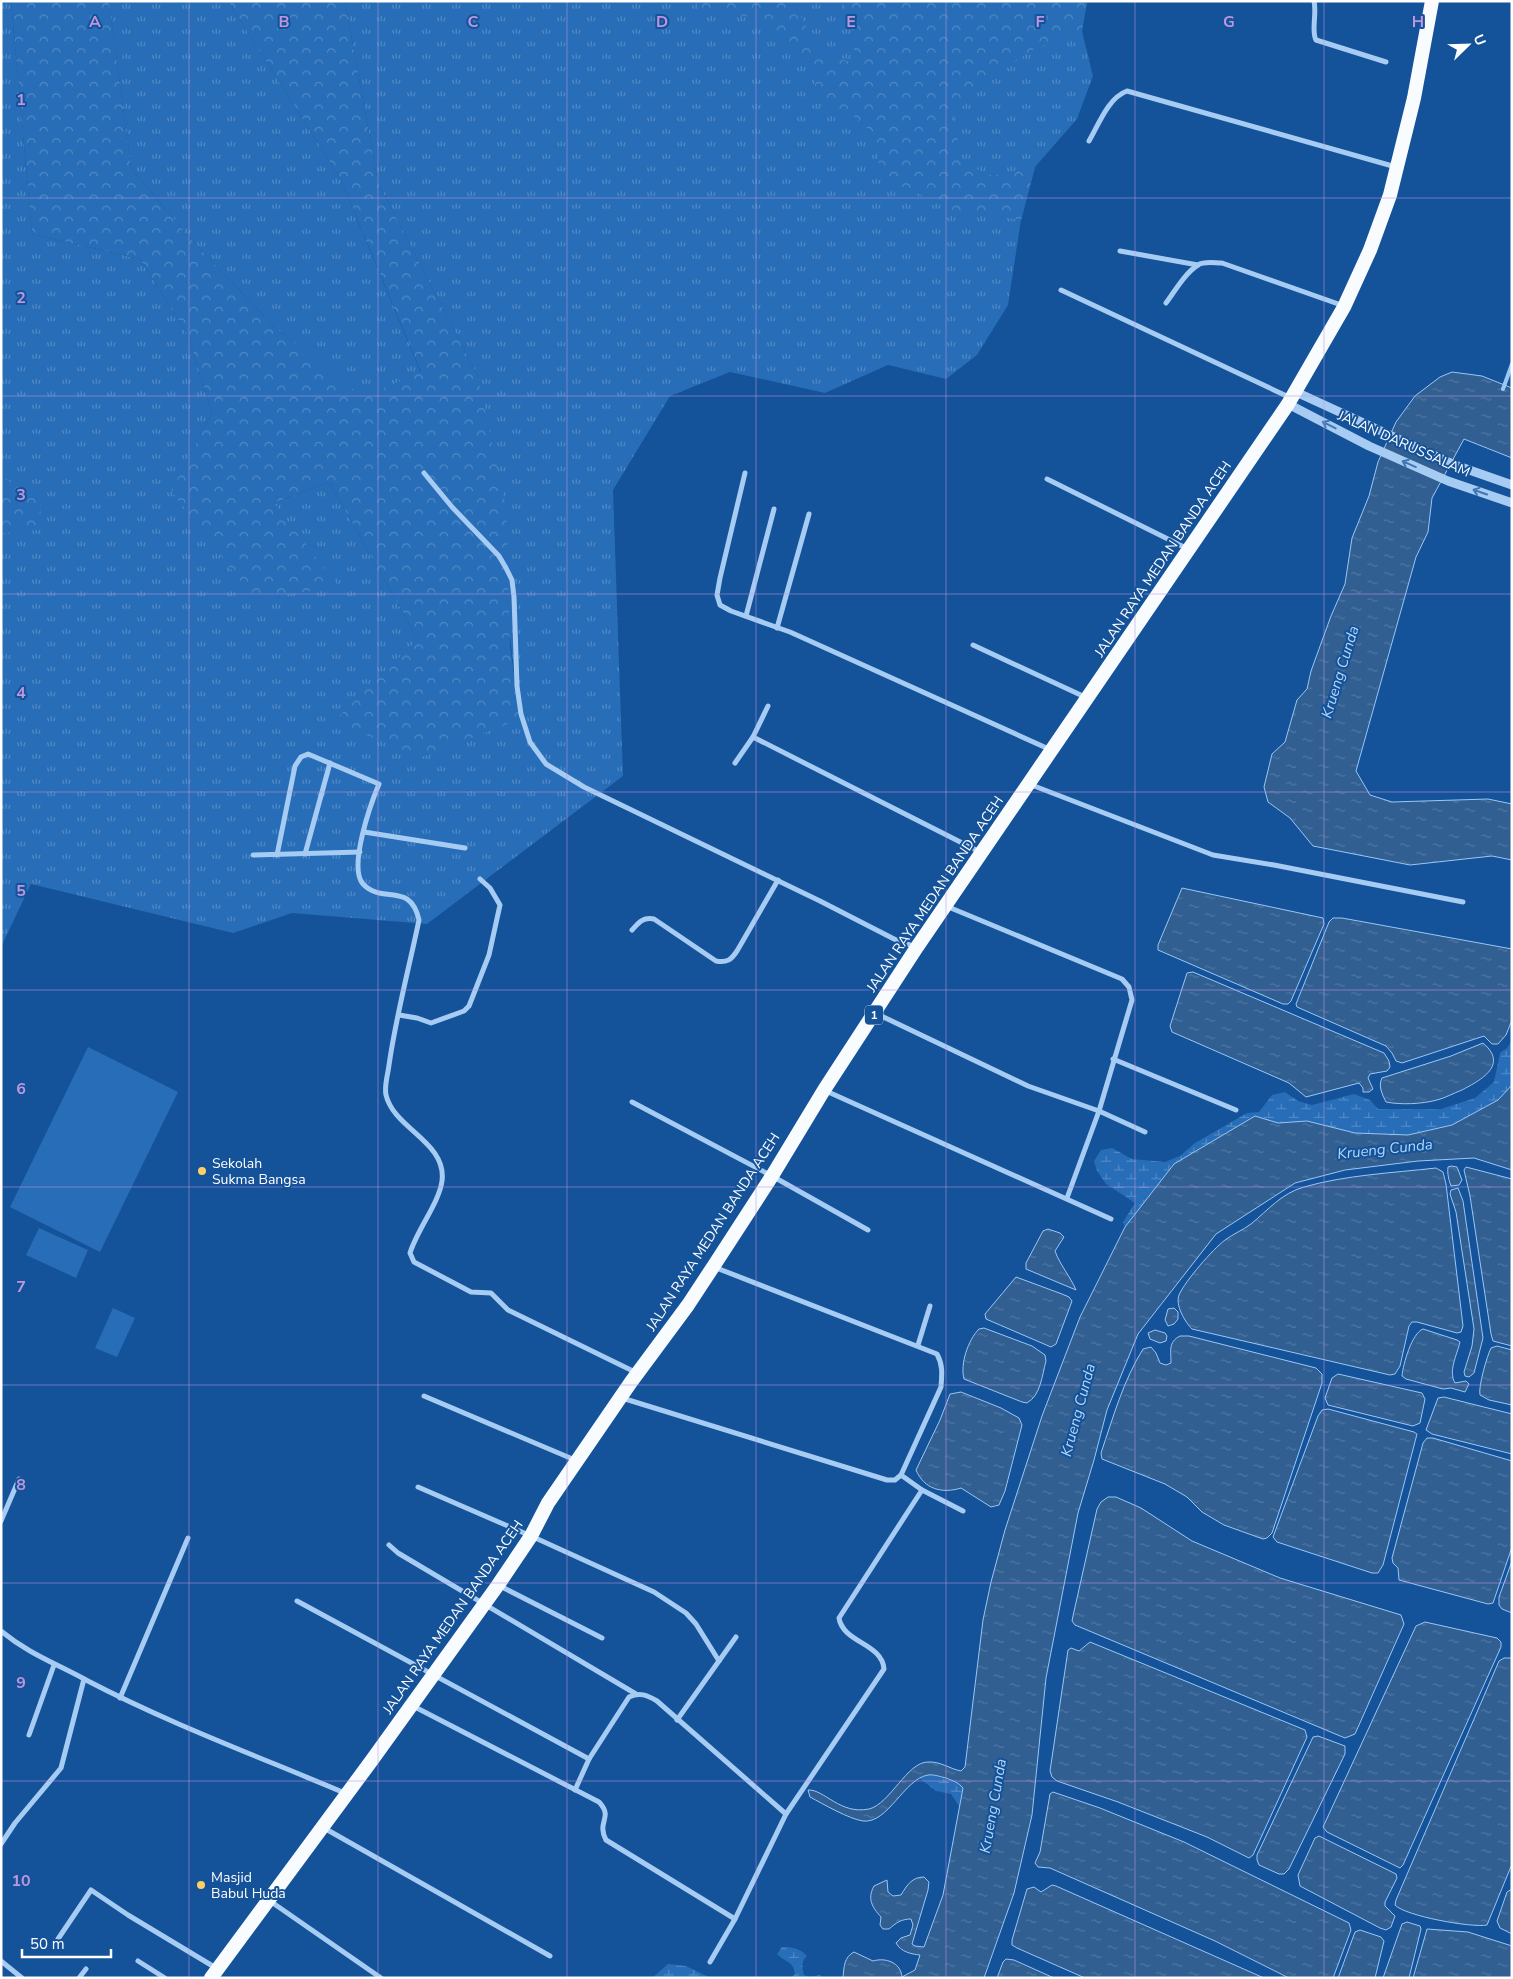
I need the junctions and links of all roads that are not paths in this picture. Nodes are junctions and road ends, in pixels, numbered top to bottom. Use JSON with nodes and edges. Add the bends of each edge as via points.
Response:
{"nodes":[{"id":1,"x":1314,"y":1,"type":"edge"},
{"id":2,"x":1432,"y":1,"type":"edge"},
{"id":3,"x":1386,"y":62,"type":"dead end"},
{"id":4,"x":1089,"y":141,"type":"dead end"},
{"id":5,"x":1398,"y":167,"type":"junction"},
{"id":6,"x":1120,"y":251,"type":"dead end"},
{"id":7,"x":1198,"y":265,"type":"junction"},
{"id":8,"x":1061,"y":290,"type":"dead end"},
{"id":9,"x":1166,"y":303,"type":"dead end"},
{"id":10,"x":1344,"y":306,"type":"junction"},
{"id":11,"x":1292,"y":398,"type":"junction"},
{"id":12,"x":424,"y":473,"type":"dead end"},
{"id":13,"x":745,"y":473,"type":"dead end"},
{"id":14,"x":1047,"y":479,"type":"dead end"},
{"id":15,"x":1512,"y":485,"type":"edge"},
{"id":16,"x":1512,"y":503,"type":"edge"},
{"id":17,"x":774,"y":510,"type":"dead end"},
{"id":18,"x":809,"y":514,"type":"dead end"},
{"id":19,"x":1189,"y":550,"type":"junction"},
{"id":20,"x":746,"y":616,"type":"junction"},
{"id":21,"x":777,"y":628,"type":"junction"},
{"id":22,"x":973,"y":645,"type":"dead end"},
{"id":23,"x":1088,"y":698,"type":"junction"},
{"id":24,"x":768,"y":706,"type":"dead end"},
{"id":25,"x":753,"y":737,"type":"junction"},
{"id":26,"x":1052,"y":750,"type":"junction"},
{"id":27,"x":330,"y":763,"type":"junction"},
{"id":28,"x":735,"y":763,"type":"dead end"},
{"id":29,"x":1029,"y":784,"type":"junction"},
{"id":30,"x":364,"y":832,"type":"junction"},
{"id":31,"x":465,"y":848,"type":"dead end"},
{"id":32,"x":360,"y":852,"type":"junction"},
{"id":33,"x":982,"y":853,"type":"junction"},
{"id":34,"x":305,"y":854,"type":"junction"},
{"id":35,"x":253,"y":855,"type":"dead end"},
{"id":36,"x":277,"y":855,"type":"junction"},
{"id":37,"x":480,"y":879,"type":"dead end"},
{"id":38,"x":778,"y":880,"type":"junction"},
{"id":39,"x":1463,"y":902,"type":"dead end"},
{"id":40,"x":945,"y":906,"type":"junction"},
{"id":41,"x":632,"y":930,"type":"dead end"},
{"id":42,"x":917,"y":948,"type":"junction"},
{"id":43,"x":875,"y":1013,"type":"junction"},
{"id":44,"x":399,"y":1015,"type":"junction"},
{"id":45,"x":1113,"y":1060,"type":"junction"},
{"id":46,"x":824,"y":1090,"type":"junction"},
{"id":47,"x":632,"y":1102,"type":"dead end"},
{"id":48,"x":1236,"y":1110,"type":"dead end"},
{"id":49,"x":1099,"y":1111,"type":"junction"},
{"id":50,"x":1145,"y":1132,"type":"dead end"},
{"id":51,"x":772,"y":1176,"type":"junction"},
{"id":52,"x":1067,"y":1198,"type":"junction"},
{"id":53,"x":1111,"y":1219,"type":"dead end"},
{"id":54,"x":868,"y":1230,"type":"dead end"},
{"id":55,"x":713,"y":1267,"type":"junction"},
{"id":56,"x":930,"y":1306,"type":"dead end"},
{"id":57,"x":918,"y":1345,"type":"junction"},
{"id":58,"x":638,"y":1373,"type":"junction"},
{"id":59,"x":424,"y":1396,"type":"dead end"},
{"id":60,"x":620,"y":1398,"type":"junction"},
{"id":61,"x":578,"y":1461,"type":"junction"},
{"id":62,"x":901,"y":1475,"type":"junction"},
{"id":63,"x":19,"y":1479,"type":"dead end"},
{"id":64,"x":418,"y":1487,"type":"dead end"},
{"id":65,"x":922,"y":1490,"type":"junction"},
{"id":66,"x":963,"y":1511,"type":"dead end"},
{"id":67,"x":1,"y":1521,"type":"edge"},
{"id":68,"x":530,"y":1536,"type":"junction"},
{"id":69,"x":188,"y":1538,"type":"dead end"},
{"id":70,"x":388,"y":1545,"type":"dead end"},
{"id":71,"x":498,"y":1585,"type":"junction"},
{"id":72,"x":297,"y":1601,"type":"dead end"},
{"id":73,"x":485,"y":1604,"type":"junction"},
{"id":74,"x":1,"y":1631,"type":"edge"},
{"id":75,"x":736,"y":1636,"type":"dead end"},
{"id":76,"x":602,"y":1638,"type":"dead end"},
{"id":77,"x":720,"y":1662,"type":"junction"},
{"id":78,"x":54,"y":1665,"type":"junction"},
{"id":79,"x":434,"y":1674,"type":"junction"},
{"id":80,"x":84,"y":1679,"type":"junction"},
{"id":81,"x":636,"y":1694,"type":"junction"},
{"id":82,"x":120,"y":1698,"type":"junction"},
{"id":83,"x":411,"y":1705,"type":"junction"},
{"id":84,"x":677,"y":1720,"type":"junction"},
{"id":85,"x":29,"y":1735,"type":"dead end"},
{"id":86,"x":589,"y":1759,"type":"junction"},
{"id":87,"x":575,"y":1790,"type":"junction"},
{"id":88,"x":347,"y":1794,"type":"junction"},
{"id":89,"x":786,"y":1814,"type":"junction"},
{"id":90,"x":322,"y":1827,"type":"junction"},
{"id":91,"x":1,"y":1844,"type":"edge"},
{"id":92,"x":269,"y":1900,"type":"junction"},
{"id":93,"x":735,"y":1919,"type":"junction"},
{"id":94,"x":58,"y":1939,"type":"dead end"},
{"id":95,"x":550,"y":1956,"type":"dead end"},
{"id":96,"x":1,"y":1961,"type":"edge"},
{"id":97,"x":138,"y":1961,"type":"dead end"},
{"id":98,"x":710,"y":1962,"type":"dead end"},
{"id":99,"x":86,"y":1969,"type":"dead end"},
{"id":100,"x":214,"y":1973,"type":"edge"},
{"id":101,"x":22,"y":1978,"type":"edge"},
{"id":102,"x":79,"y":1978,"type":"edge"},
{"id":103,"x":165,"y":1978,"type":"edge"},
{"id":104,"x":381,"y":1978,"type":"edge"}],
"edges":[{"from":1,"to":3,"type":"street","via":[[1316,20],[1313,35],[1316,40]]},
{"from":2,"to":5,"type":"highway","name":"JALAN RAYA MEDAN BANDA ACEH","number":"1"},
{"from":4,"to":5,"type":"street","via":[[1111,104],[1119,94],[1127,91]]},
{"from":5,"to":10,"type":"highway","name":"JALAN RAYA MEDAN BANDA ACEH","number":"1","via":[[1370,250]]},
{"from":6,"to":7,"type":"street"},
{"from":7,"to":9,"type":"street"},
{"from":7,"to":10,"type":"street","via":[[1222,263]]},
{"from":8,"to":11,"type":"street"},
{"from":10,"to":11,"type":"highway","name":"JALAN RAYA MEDAN BANDA ACEH","number":"1"},
{"from":11,"to":15,"type":"street","name":"JALAN DARUSSALAM"},
{"from":16,"to":11,"type":"street","name":"JALAN DARUSSALAM","one_way":true,"via":[[1448,481],[1369,446]]},
{"from":11,"to":19,"type":"highway","name":"JALAN RAYA MEDAN BANDA ACEH","number":"1"},
{"from":12,"to":38,"type":"street","via":[[452,508],[499,556],[512,580],[518,696],[524,728],[546,764],[584,787]]},
{"from":13,"to":20,"type":"street","via":[[717,595],[720,605]]},
{"from":14,"to":19,"type":"street"},
{"from":17,"to":20,"type":"street"},
{"from":18,"to":21,"type":"street"},
{"from":19,"to":23,"type":"highway","name":"JALAN RAYA MEDAN BANDA ACEH","number":"1"},
{"from":20,"to":21,"type":"street"},
{"from":21,"to":26,"type":"street"},
{"from":22,"to":23,"type":"street"},
{"from":23,"to":26,"type":"highway","name":"JALAN RAYA MEDAN BANDA ACEH","number":"1"},
{"from":24,"to":25,"type":"street"},
{"from":25,"to":28,"type":"street"},
{"from":25,"to":33,"type":"street"},
{"from":26,"to":29,"type":"highway","name":"JALAN RAYA MEDAN BANDA ACEH","number":"1"},
{"from":27,"to":30,"type":"street","via":[[379,784],[368,810]]},
{"from":27,"to":34,"type":"street"},
{"from":27,"to":36,"type":"street","via":[[308,754],[301,757],[296,766]]},
{"from":29,"to":33,"type":"highway","name":"JALAN RAYA MEDAN BANDA ACEH","number":"1"},
{"from":29,"to":39,"type":"street","via":[[1213,855]]},
{"from":30,"to":31,"type":"street"},
{"from":30,"to":32,"type":"street"},
{"from":32,"to":34,"type":"street"},
{"from":32,"to":44,"type":"street","via":[[358,863],[362,883],[374,892],[410,900],[419,920]]},
{"from":33,"to":40,"type":"highway","name":"JALAN RAYA MEDAN BANDA ACEH","number":"1"},
{"from":34,"to":36,"type":"street"},
{"from":35,"to":36,"type":"street"},
{"from":37,"to":44,"type":"street","via":[[500,905],[489,955],[469,1006],[464,1011],[431,1023]]},
{"from":38,"to":41,"type":"street","via":[[737,952],[724,962],[716,961],[654,919],[640,921]]},
{"from":38,"to":42,"type":"street"},
{"from":40,"to":42,"type":"highway","name":"JALAN RAYA MEDAN BANDA ACEH","number":"1"},
{"from":40,"to":45,"type":"street","via":[[1122,979],[1129,987],[1132,1000]]},
{"from":42,"to":43,"type":"highway","name":"JALAN RAYA MEDAN BANDA ACEH","number":"1"},
{"from":43,"to":46,"type":"highway","name":"JALAN RAYA MEDAN BANDA ACEH","number":"1"},
{"from":43,"to":49,"type":"street","via":[[1028,1086]]},
{"from":44,"to":58,"type":"street","via":[[386,1093],[397,1116],[440,1161],[442,1172],[437,1196],[414,1240],[410,1253],[414,1262],[470,1292],[491,1293],[508,1310]]},
{"from":45,"to":48,"type":"street"},
{"from":45,"to":49,"type":"street"},
{"from":46,"to":51,"type":"highway","name":"JALAN RAYA MEDAN BANDA ACEH","number":"1"},
{"from":46,"to":52,"type":"street"},
{"from":47,"to":51,"type":"street"},
{"from":49,"to":50,"type":"street"},
{"from":49,"to":52,"type":"street"},
{"from":51,"to":54,"type":"street"},
{"from":51,"to":55,"type":"highway","name":"JALAN RAYA MEDAN BANDA ACEH","number":"1"},
{"from":52,"to":53,"type":"street"},
{"from":55,"to":57,"type":"street"},
{"from":55,"to":58,"type":"highway","name":"JALAN RAYA MEDAN BANDA ACEH","number":"1"},
{"from":56,"to":57,"type":"street"},
{"from":57,"to":62,"type":"street","via":[[937,1354],[941,1361],[941,1387]]},
{"from":58,"to":60,"type":"highway","name":"JALAN RAYA MEDAN BANDA ACEH","number":"1"},
{"from":59,"to":61,"type":"street"},
{"from":60,"to":61,"type":"highway","name":"JALAN RAYA MEDAN BANDA ACEH","number":"1"},
{"from":60,"to":62,"type":"street","via":[[886,1480],[895,1480]]},
{"from":61,"to":68,"type":"highway","name":"JALAN RAYA MEDAN BANDA ACEH","number":"1","via":[[548,1503]]},
{"from":62,"to":65,"type":"street"},
{"from":63,"to":67,"type":"street"},
{"from":64,"to":68,"type":"street"},
{"from":65,"to":66,"type":"street"},
{"from":65,"to":89,"type":"street","via":[[839,1618],[846,1631],[879,1654],[884,1669]]},
{"from":68,"to":71,"type":"highway","name":"JALAN RAYA MEDAN BANDA ACEH","number":"1"},
{"from":68,"to":77,"type":"street","via":[[654,1592],[671,1603],[696,1624]]},
{"from":69,"to":82,"type":"street"},
{"from":70,"to":73,"type":"street"},
{"from":71,"to":73,"type":"highway","name":"JALAN RAYA MEDAN BANDA ACEH","number":"1"},
{"from":71,"to":76,"type":"street"},
{"from":72,"to":79,"type":"street"},
{"from":73,"to":79,"type":"highway","name":"JALAN RAYA MEDAN BANDA ACEH","number":"1"},
{"from":73,"to":81,"type":"street"},
{"from":74,"to":78,"type":"street"},
{"from":75,"to":77,"type":"street"},
{"from":77,"to":84,"type":"street"},
{"from":78,"to":80,"type":"street"},
{"from":78,"to":85,"type":"street"},
{"from":79,"to":83,"type":"highway","name":"JALAN RAYA MEDAN BANDA ACEH","number":"1"},
{"from":79,"to":86,"type":"street"},
{"from":80,"to":82,"type":"street"},
{"from":80,"to":91,"type":"street","via":[[62,1768]]},
{"from":81,"to":84,"type":"street","via":[[646,1695]]},
{"from":81,"to":86,"type":"street","via":[[629,1697]]},
{"from":82,"to":88,"type":"street"},
{"from":83,"to":87,"type":"street"},
{"from":83,"to":88,"type":"highway","name":"JALAN RAYA MEDAN BANDA ACEH","number":"1"},
{"from":84,"to":89,"type":"street"},
{"from":86,"to":87,"type":"street"},
{"from":87,"to":93,"type":"street","via":[[606,1809],[602,1825],[606,1840]]},
{"from":88,"to":90,"type":"highway","name":"JALAN RAYA MEDAN BANDA ACEH","number":"1"},
{"from":89,"to":93,"type":"street"},
{"from":90,"to":92,"type":"highway","name":"JALAN RAYA MEDAN BANDA ACEH","number":"1"},
{"from":90,"to":95,"type":"street"},
{"from":92,"to":100,"type":"highway","name":"JALAN RAYA MEDAN BANDA ACEH","number":"1"},
{"from":92,"to":104,"type":"street"},
{"from":93,"to":98,"type":"street"},
{"from":94,"to":100,"type":"street","via":[[91,1890]]},
{"from":96,"to":101,"type":"street"},
{"from":97,"to":103,"type":"street"},
{"from":99,"to":102,"type":"street"}]}
